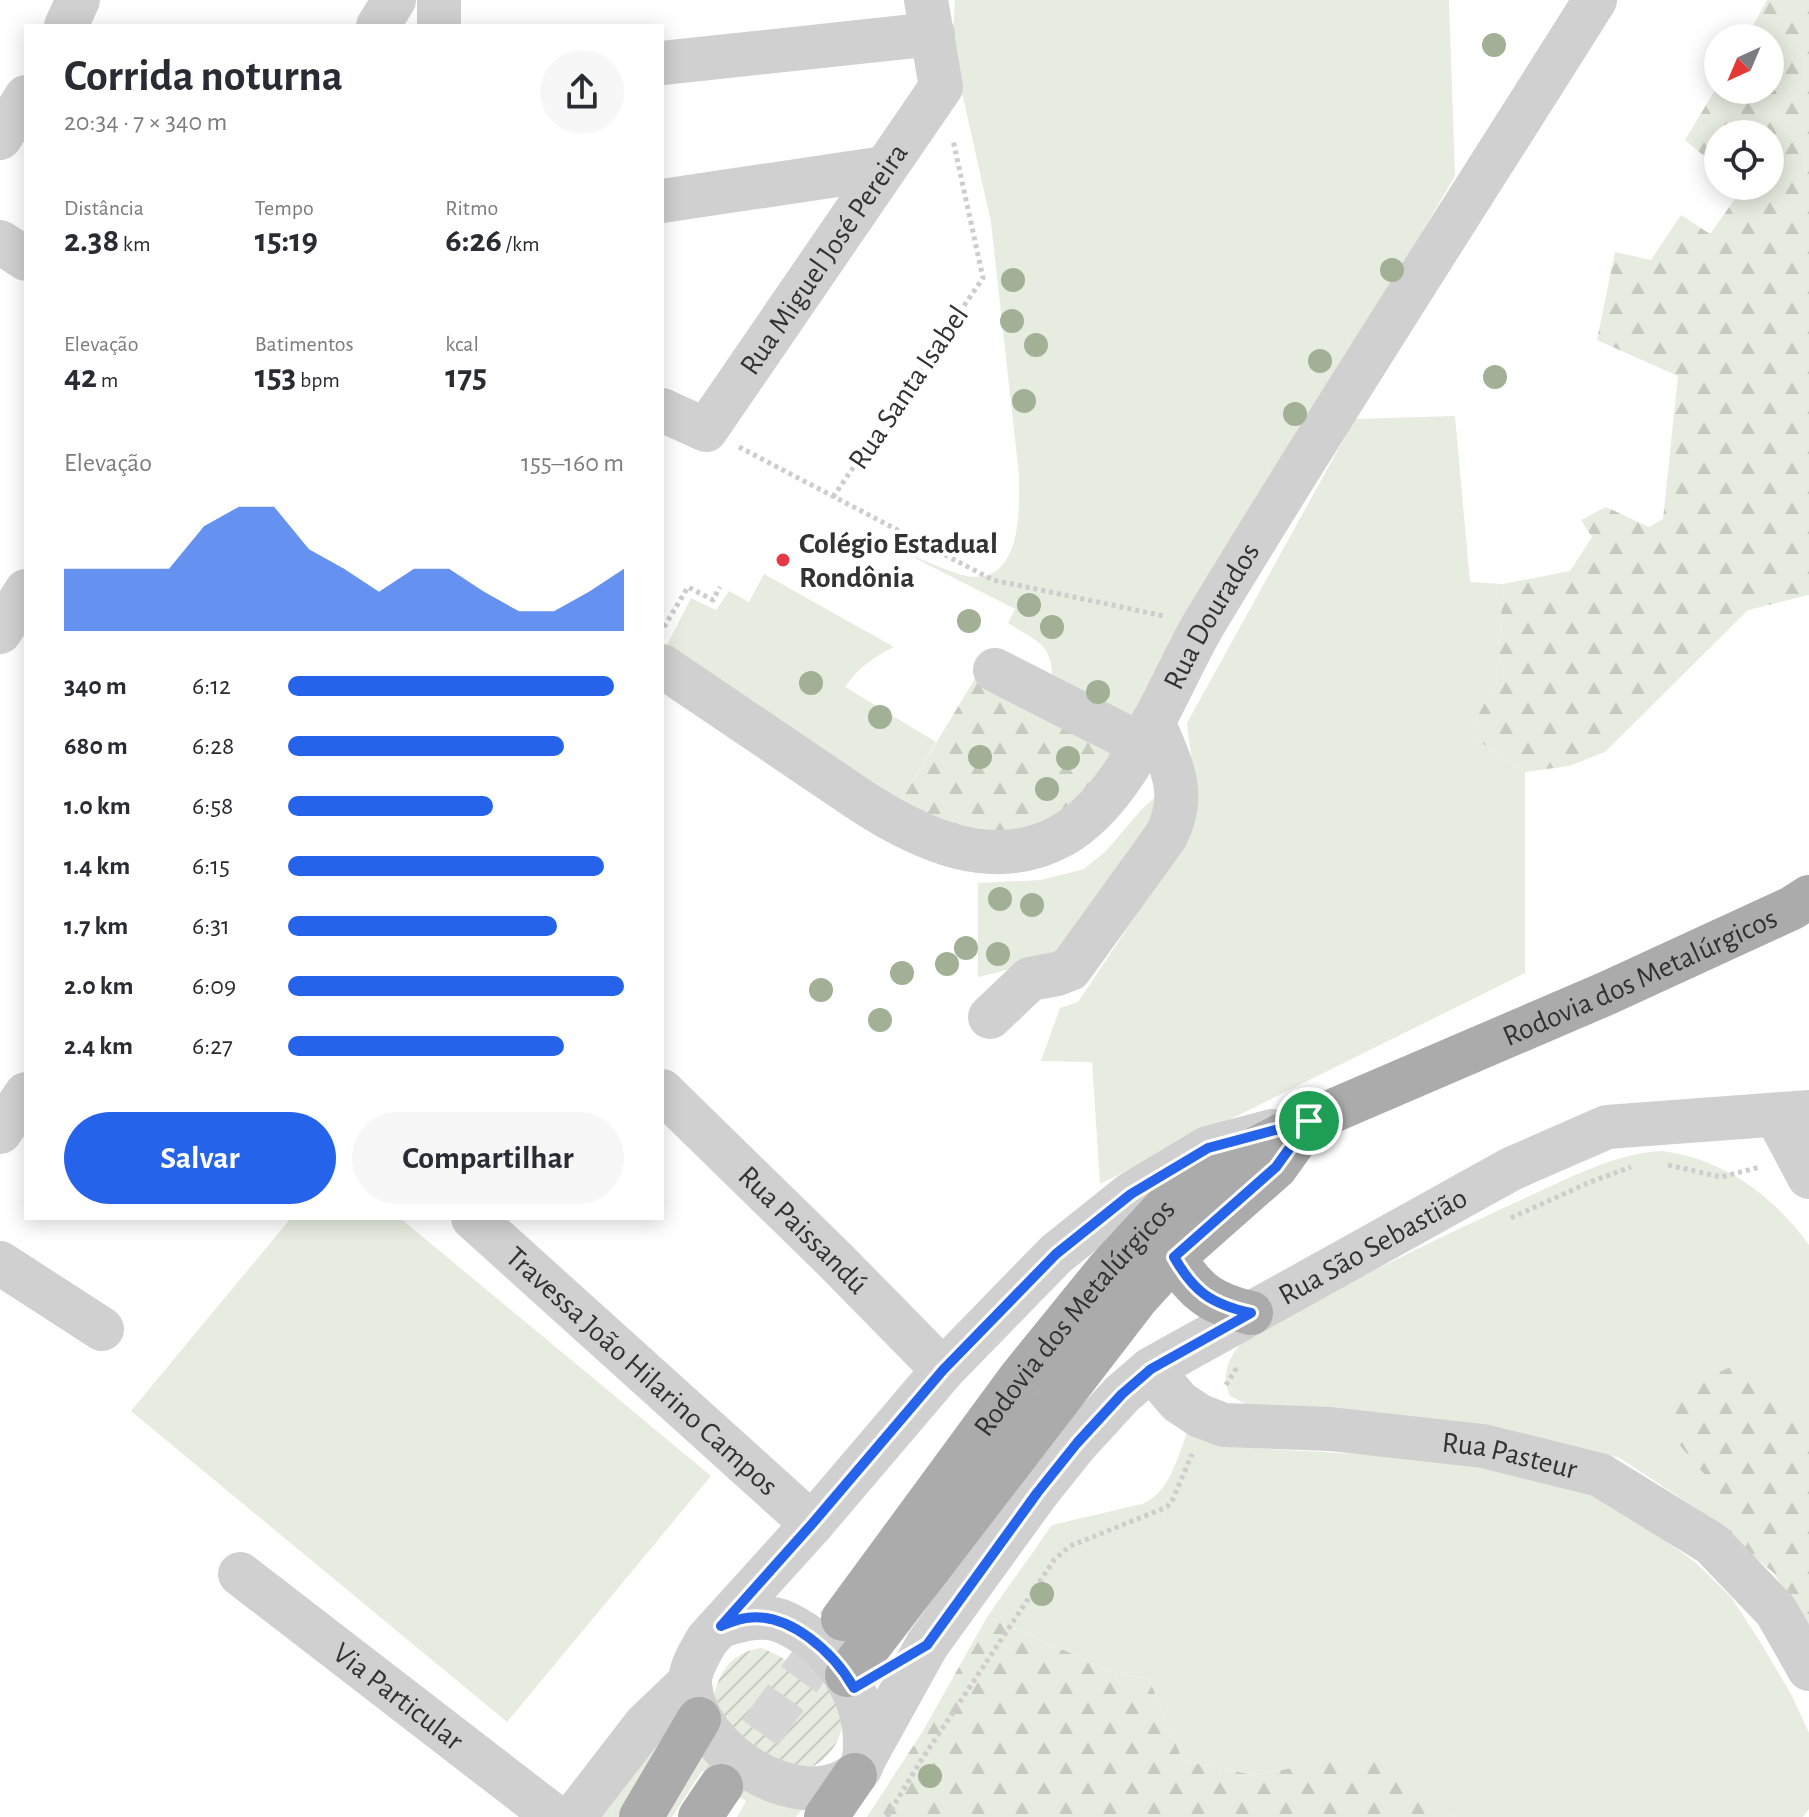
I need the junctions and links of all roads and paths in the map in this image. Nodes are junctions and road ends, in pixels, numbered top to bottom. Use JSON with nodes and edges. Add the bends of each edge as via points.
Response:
{"nodes":[{"id":1,"x":78,"y":0,"type":"edge"},
{"id":2,"x":394,"y":0,"type":"edge"},
{"id":3,"x":439,"y":0,"type":"edge"},
{"id":4,"x":1595,"y":0,"type":"edge"},
{"id":5,"x":930,"y":17,"type":"edge"},
{"id":6,"x":67,"y":24,"type":"edge"},
{"id":7,"x":379,"y":24,"type":"edge"},
{"id":8,"x":439,"y":24,"type":"edge"},
{"id":9,"x":664,"y":63,"type":"edge"},
{"id":10,"x":941,"y":87,"type":"junction"},
{"id":11,"x":24,"y":100,"type":"edge"},
{"id":12,"x":0,"y":138,"type":"edge"},
{"id":13,"x":884,"y":168,"type":"junction"},
{"id":14,"x":664,"y":201,"type":"edge"},
{"id":15,"x":0,"y":242,"type":"edge"},
{"id":16,"x":24,"y":258,"type":"edge"},
{"id":17,"x":664,"y":411,"type":"edge"},
{"id":18,"x":706,"y":430,"type":"junction"},
{"id":19,"x":833,"y":497,"type":"junction"},
{"id":20,"x":720,"y":587,"type":"dead end"},
{"id":21,"x":24,"y":594,"type":"edge"},
{"id":22,"x":667,"y":623,"type":"dead end"},
{"id":23,"x":1203,"y":625,"type":"junction"},
{"id":24,"x":0,"y":632,"type":"edge"},
{"id":25,"x":664,"y":667,"type":"edge"},
{"id":26,"x":995,"y":670,"type":"dead end"},
{"id":27,"x":1146,"y":733,"type":"junction"},
{"id":28,"x":1809,"y":897,"type":"edge"},
{"id":29,"x":990,"y":1017,"type":"dead end"},
{"id":30,"x":664,"y":1093,"type":"edge"},
{"id":31,"x":24,"y":1097,"type":"edge"},
{"id":32,"x":1792,"y":1113,"type":"edge"},
{"id":33,"x":1309,"y":1121,"type":"junction"},
{"id":34,"x":0,"y":1132,"type":"edge"},
{"id":35,"x":1809,"y":1177,"type":"edge"},
{"id":36,"x":475,"y":1220,"type":"edge"},
{"id":37,"x":1174,"y":1257,"type":"junction"},
{"id":38,"x":0,"y":1263,"type":"edge"},
{"id":39,"x":1251,"y":1313,"type":"junction"},
{"id":40,"x":102,"y":1329,"type":"dead end"},
{"id":41,"x":1151,"y":1369,"type":"junction"},
{"id":42,"x":943,"y":1370,"type":"junction"},
{"id":43,"x":812,"y":1524,"type":"junction"},
{"id":44,"x":240,"y":1574,"type":"dead end"},
{"id":45,"x":843,"y":1619,"type":"tunnel mouth"},
{"id":46,"x":721,"y":1626,"type":"junction"},
{"id":47,"x":927,"y":1645,"type":"junction"},
{"id":48,"x":1809,"y":1669,"type":"edge"},
{"id":49,"x":850,"y":1682,"type":"junction"},
{"id":50,"x":694,"y":1701,"type":"junction"},
{"id":51,"x":860,"y":1766,"type":"junction"},
{"id":52,"x":555,"y":1817,"type":"edge"},
{"id":53,"x":574,"y":1817,"type":"edge"},
{"id":54,"x":641,"y":1817,"type":"edge"},
{"id":55,"x":826,"y":1817,"type":"edge"}],
"edges":[{"from":1,"to":6,"type":"street"},
{"from":2,"to":7,"type":"street"},
{"from":3,"to":8,"type":"street"},
{"from":4,"to":23,"type":"street","name":"Rua Dourados"},
{"from":5,"to":9,"type":"street"},
{"from":5,"to":10,"type":"street"},
{"from":10,"to":13,"type":"street","name":"Rua Miguel José Pereira"},
{"from":10,"to":19,"type":"path","name":"Rua Santa Isabel","via":[[983,278]]},
{"from":11,"to":12,"type":"street"},
{"from":13,"to":14,"type":"street"},
{"from":13,"to":18,"type":"street","name":"Rua Miguel José Pereira"},
{"from":15,"to":16,"type":"street"},
{"from":17,"to":18,"type":"street"},
{"from":18,"to":19,"type":"path"},
{"from":19,"to":23,"type":"path","via":[[993,580]]},
{"from":20,"to":22,"type":"path","via":[[713,600],[688,587]]},
{"from":21,"to":24,"type":"street"},
{"from":23,"to":27,"type":"street","name":"Rua Dourados"},
{"from":25,"to":27,"type":"street","name":"Rua Dourados","via":[[888,818],[973,851],[1021,851],[1062,835],[1100,803]]},
{"from":26,"to":27,"type":"street"},
{"from":27,"to":29,"type":"street","via":[[1177,787],[1176,811],[1166,836],[1070,969],[1030,979]]},
{"from":28,"to":33,"type":"main road","name":"Rodovia dos Metalúrgicos","via":[[1673,963]]},
{"from":30,"to":42,"type":"street","name":"Rua Paissandú"},
{"from":31,"to":34,"type":"street"},
{"from":32,"to":35,"type":"street"},
{"from":32,"to":39,"type":"street","name":"Rua São Sebastião","via":[[1607,1127],[1511,1169]]},
{"from":33,"to":37,"type":"main road","via":[[1276,1167]]},
{"from":33,"to":42,"type":"street","via":[[1208,1148],[1131,1194],[1056,1254]]},
{"from":33,"to":45,"type":"main road","name":"Rodovia dos Metalúrgicos","via":[[1236,1159],[1166,1207],[1020,1378]]},
{"from":36,"to":43,"type":"street","name":"Travessa João Hilarino Campos"},
{"from":37,"to":39,"type":"main road","via":[[1205,1296]]},
{"from":37,"to":49,"type":"main road","via":[[1136,1299]]},
{"from":38,"to":40,"type":"street"},
{"from":39,"to":41,"type":"street","name":"Rua São Sebastião"},
{"from":41,"to":47,"type":"street","name":"Rua São Sebastião","via":[[1077,1443]]},
{"from":41,"to":48,"type":"street","name":"Rua Pasteur","via":[[1179,1402],[1224,1425],[1330,1429],[1483,1446],[1600,1475],[1712,1544],[1776,1611]]},
{"from":42,"to":43,"type":"street"},
{"from":43,"to":46,"type":"street"},
{"from":44,"to":52,"type":"street","name":"Via Particular"},
{"from":46,"to":49,"type":"street","via":[[746,1618],[785,1622],[825,1652]]},
{"from":46,"to":50,"type":"street","via":[[698,1656]]},
{"from":47,"to":49,"type":"street","name":"Rua São Sebastião"},
{"from":47,"to":51,"type":"street","name":"Rua São Sebastião"},
{"from":49,"to":51,"type":"street","via":[[861,1707]]},
{"from":50,"to":51,"type":"street","via":[[729,1755],[760,1776],[808,1790],[831,1789]]},
{"from":50,"to":53,"type":"street","via":[[645,1725]]},
{"from":50,"to":54,"type":"main road"},
{"from":51,"to":55,"type":"main road"}]}
